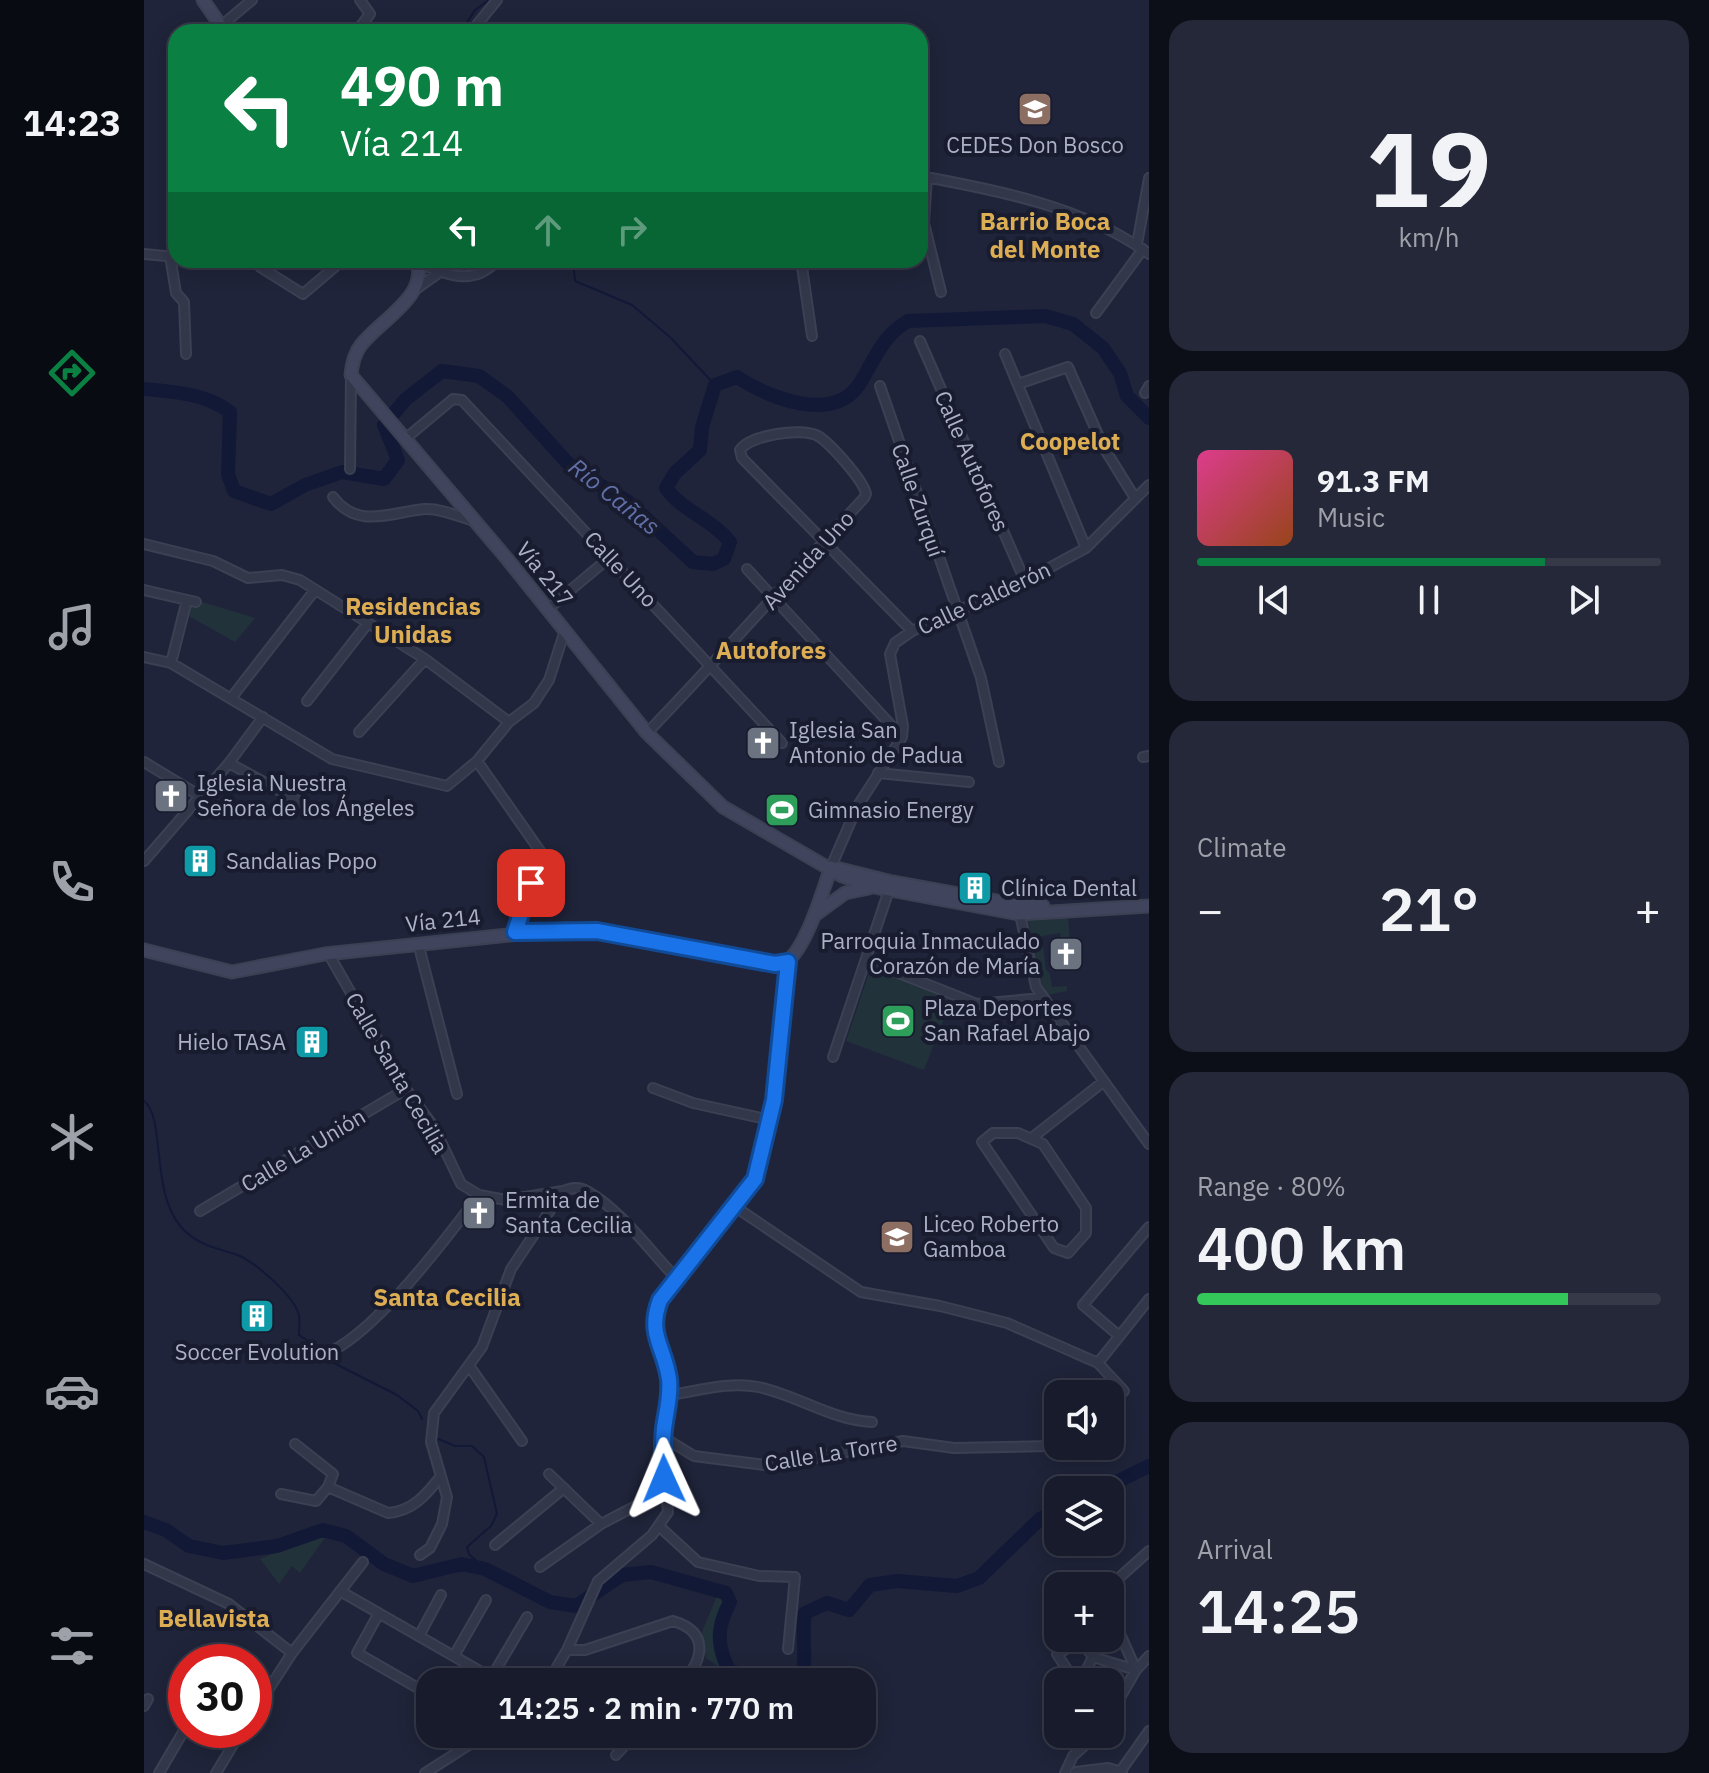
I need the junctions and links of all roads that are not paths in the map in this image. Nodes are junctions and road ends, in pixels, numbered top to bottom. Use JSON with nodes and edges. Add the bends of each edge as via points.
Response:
{"nodes":[{"id":1,"x":203,"y":0,"type":"edge"},
{"id":2,"x":252,"y":0,"type":"edge"},
{"id":3,"x":360,"y":0,"type":"edge"},
{"id":4,"x":497,"y":0,"type":"edge"},
{"id":5,"x":220,"y":24,"type":"edge"},
{"id":6,"x":228,"y":24,"type":"edge"},
{"id":7,"x":362,"y":24,"type":"edge"},
{"id":8,"x":478,"y":24,"type":"edge"},
{"id":9,"x":928,"y":177,"type":"edge"},
{"id":10,"x":1149,"y":178,"type":"edge"},
{"id":11,"x":928,"y":239,"type":"edge"},
{"id":12,"x":1143,"y":249,"type":"edge"},
{"id":13,"x":144,"y":254,"type":"edge"},
{"id":14,"x":168,"y":256,"type":"edge"},
{"id":15,"x":174,"y":268,"type":"edge"},
{"id":16,"x":262,"y":268,"type":"edge"},
{"id":17,"x":334,"y":268,"type":"edge"},
{"id":18,"x":417,"y":268,"type":"edge"},
{"id":19,"x":431,"y":268,"type":"edge"},
{"id":20,"x":491,"y":268,"type":"edge"},
{"id":21,"x":802,"y":268,"type":"edge"},
{"id":22,"x":441,"y":272,"type":"junction"},
{"id":23,"x":415,"y":291,"type":"junction"},
{"id":24,"x":941,"y":292,"type":"dead end"},
{"id":25,"x":1096,"y":313,"type":"dead end"},
{"id":26,"x":812,"y":336,"type":"dead end"},
{"id":27,"x":920,"y":341,"type":"dead end"},
{"id":28,"x":186,"y":354,"type":"dead end"},
{"id":29,"x":1005,"y":354,"type":"dead end"},
{"id":30,"x":351,"y":375,"type":"junction"},
{"id":31,"x":1018,"y":384,"type":"junction"},
{"id":32,"x":880,"y":386,"type":"dead end"},
{"id":33,"x":405,"y":439,"type":"junction"},
{"id":34,"x":350,"y":469,"type":"dead end"},
{"id":35,"x":1149,"y":485,"type":"edge"},
{"id":36,"x":333,"y":497,"type":"dead end"},
{"id":37,"x":1135,"y":498,"type":"junction"},
{"id":38,"x":475,"y":521,"type":"junction"},
{"id":39,"x":824,"y":541,"type":"junction"},
{"id":40,"x":144,"y":544,"type":"edge"},
{"id":41,"x":1086,"y":548,"type":"junction"},
{"id":42,"x":610,"y":557,"type":"junction"},
{"id":43,"x":747,"y":569,"type":"dead end"},
{"id":44,"x":1025,"y":581,"type":"junction"},
{"id":45,"x":144,"y":590,"type":"edge"},
{"id":46,"x":315,"y":590,"type":"junction"},
{"id":47,"x":774,"y":599,"type":"junction"},
{"id":48,"x":548,"y":609,"type":"junction"},
{"id":49,"x":956,"y":613,"type":"junction"},
{"id":50,"x":368,"y":623,"type":"junction"},
{"id":51,"x":565,"y":630,"type":"junction"},
{"id":52,"x":912,"y":631,"type":"junction"},
{"id":53,"x":144,"y":657,"type":"edge"},
{"id":54,"x":425,"y":659,"type":"junction"},
{"id":55,"x":171,"y":663,"type":"junction"},
{"id":56,"x":711,"y":666,"type":"junction"},
{"id":57,"x":232,"y":697,"type":"junction"},
{"id":58,"x":307,"y":701,"type":"dead end"},
{"id":59,"x":263,"y":717,"type":"junction"},
{"id":60,"x":509,"y":722,"type":"junction"},
{"id":61,"x":359,"y":732,"type":"dead end"},
{"id":62,"x":647,"y":733,"type":"junction"},
{"id":63,"x":902,"y":737,"type":"junction"},
{"id":64,"x":782,"y":743,"type":"dead end"},
{"id":65,"x":477,"y":761,"type":"junction"},
{"id":66,"x":144,"y":762,"type":"edge"},
{"id":67,"x":999,"y":762,"type":"dead end"},
{"id":68,"x":229,"y":763,"type":"junction"},
{"id":69,"x":878,"y":773,"type":"junction"},
{"id":70,"x":969,"y":782,"type":"dead end"},
{"id":71,"x":200,"y":796,"type":"junction"},
{"id":72,"x":302,"y":803,"type":"dead end"},
{"id":73,"x":144,"y":861,"type":"edge"},
{"id":74,"x":831,"y":867,"type":"junction"},
{"id":75,"x":890,"y":886,"type":"junction"},
{"id":76,"x":874,"y":887,"type":"junction"},
{"id":77,"x":1149,"y":899,"type":"edge"},
{"id":78,"x":1149,"y":906,"type":"edge"},
{"id":79,"x":1019,"y":910,"type":"junction"},
{"id":80,"x":811,"y":919,"type":"junction"},
{"id":81,"x":515,"y":932,"type":"junction"},
{"id":82,"x":418,"y":943,"type":"junction"},
{"id":83,"x":144,"y":950,"type":"edge"},
{"id":84,"x":328,"y":953,"type":"junction"},
{"id":85,"x":868,"y":961,"type":"junction"},
{"id":86,"x":788,"y":962,"type":"junction"},
{"id":87,"x":1042,"y":998,"type":"junction"},
{"id":88,"x":833,"y":1057,"type":"dead end"},
{"id":89,"x":1103,"y":1082,"type":"junction"},
{"id":90,"x":653,"y":1088,"type":"dead end"},
{"id":91,"x":406,"y":1089,"type":"junction"},
{"id":92,"x":457,"y":1094,"type":"dead end"},
{"id":93,"x":770,"y":1120,"type":"junction"},
{"id":94,"x":1033,"y":1137,"type":"junction"},
{"id":95,"x":1149,"y":1144,"type":"edge"},
{"id":96,"x":563,"y":1191,"type":"junction"},
{"id":97,"x":479,"y":1195,"type":"junction"},
{"id":98,"x":734,"y":1206,"type":"junction"},
{"id":99,"x":200,"y":1211,"type":"dead end"},
{"id":100,"x":1149,"y":1227,"type":"edge"},
{"id":101,"x":676,"y":1278,"type":"junction"},
{"id":102,"x":1149,"y":1299,"type":"edge"},
{"id":103,"x":1118,"y":1335,"type":"junction"},
{"id":104,"x":330,"y":1352,"type":"dead end"},
{"id":105,"x":1098,"y":1363,"type":"junction"},
{"id":106,"x":470,"y":1367,"type":"junction"},
{"id":107,"x":1114,"y":1380,"type":"edge"},
{"id":108,"x":670,"y":1395,"type":"junction"},
{"id":109,"x":872,"y":1422,"type":"dead end"},
{"id":110,"x":663,"y":1437,"type":"junction"},
{"id":111,"x":522,"y":1441,"type":"dead end"},
{"id":112,"x":295,"y":1444,"type":"dead end"},
{"id":113,"x":1044,"y":1446,"type":"edge"},
{"id":114,"x":549,"y":1474,"type":"dead end"},
{"id":115,"x":441,"y":1476,"type":"junction"},
{"id":116,"x":328,"y":1487,"type":"junction"},
{"id":117,"x":564,"y":1488,"type":"junction"},
{"id":118,"x":664,"y":1491,"type":"junction"},
{"id":119,"x":281,"y":1494,"type":"dead end"},
{"id":120,"x":601,"y":1524,"type":"junction"},
{"id":121,"x":660,"y":1527,"type":"junction"},
{"id":122,"x":495,"y":1545,"type":"dead end"},
{"id":123,"x":1149,"y":1551,"type":"edge"},
{"id":124,"x":420,"y":1555,"type":"dead end"},
{"id":125,"x":363,"y":1562,"type":"dead end"},
{"id":126,"x":144,"y":1564,"type":"edge"},
{"id":127,"x":540,"y":1567,"type":"dead end"},
{"id":128,"x":1124,"y":1573,"type":"edge"},
{"id":129,"x":340,"y":1591,"type":"junction"},
{"id":130,"x":441,"y":1595,"type":"dead end"},
{"id":131,"x":486,"y":1600,"type":"dead end"},
{"id":132,"x":379,"y":1613,"type":"junction"},
{"id":133,"x":527,"y":1617,"type":"dead end"},
{"id":134,"x":419,"y":1636,"type":"junction"},
{"id":135,"x":1124,"y":1643,"type":"edge"},
{"id":136,"x":788,"y":1649,"type":"dead end"},
{"id":137,"x":567,"y":1650,"type":"junction"},
{"id":138,"x":292,"y":1653,"type":"junction"},
{"id":139,"x":454,"y":1656,"type":"junction"},
{"id":140,"x":1149,"y":1656,"type":"edge"},
{"id":141,"x":1093,"y":1657,"type":"junction"},
{"id":142,"x":474,"y":1668,"type":"edge"},
{"id":143,"x":501,"y":1668,"type":"edge"},
{"id":144,"x":556,"y":1668,"type":"edge"},
{"id":145,"x":695,"y":1668,"type":"edge"},
{"id":146,"x":1068,"y":1668,"type":"edge"},
{"id":147,"x":1086,"y":1668,"type":"edge"},
{"id":148,"x":1136,"y":1670,"type":"junction"},
{"id":149,"x":272,"y":1684,"type":"edge"},
{"id":150,"x":416,"y":1687,"type":"edge"},
{"id":151,"x":1124,"y":1691,"type":"edge"},
{"id":152,"x":1149,"y":1731,"type":"edge"},
{"id":153,"x":1145,"y":1744,"type":"edge"},
{"id":154,"x":174,"y":1748,"type":"edge"},
{"id":155,"x":231,"y":1748,"type":"edge"},
{"id":156,"x":464,"y":1748,"type":"edge"},
{"id":157,"x":622,"y":1748,"type":"edge"},
{"id":158,"x":1082,"y":1748,"type":"edge"},
{"id":159,"x":616,"y":1755,"type":"dead end"},
{"id":160,"x":1121,"y":1772,"type":"edge"},
{"id":161,"x":159,"y":1773,"type":"edge"},
{"id":162,"x":216,"y":1773,"type":"edge"},
{"id":163,"x":425,"y":1773,"type":"edge"},
{"id":164,"x":1065,"y":1773,"type":"edge"},
{"id":165,"x":1076,"y":1773,"type":"edge"}],
"edges":[{"from":1,"to":5,"type":"main road"},
{"from":2,"to":6,"type":"street"},
{"from":3,"to":7,"type":"street","via":[[370,14]]},
{"from":4,"to":8,"type":"street"},
{"from":9,"to":12,"type":"street","via":[[1052,207]]},
{"from":10,"to":12,"type":"street"},
{"from":11,"to":24,"type":"street"},
{"from":12,"to":25,"type":"street"},
{"from":13,"to":14,"type":"street"},
{"from":15,"to":28,"type":"street","via":[[176,293],[184,302]]},
{"from":16,"to":17,"type":"street","via":[[303,294]]},
{"from":18,"to":23,"type":"main road"},
{"from":19,"to":22,"type":"street"},
{"from":20,"to":22,"type":"street","via":[[470,278]]},
{"from":21,"to":26,"type":"street"},
{"from":22,"to":23,"type":"street"},
{"from":23,"to":30,"type":"main road","via":[[360,346]]},
{"from":27,"to":44,"type":"street","name":"Calle Autofores"},
{"from":29,"to":31,"type":"street"},
{"from":30,"to":33,"type":"main road","name":"Vía 217"},
{"from":30,"to":34,"type":"street"},
{"from":31,"to":37,"type":"street","via":[[1068,367],[1104,448]]},
{"from":31,"to":41,"type":"street"},
{"from":32,"to":49,"type":"street","name":"Calle Zurquí"},
{"from":33,"to":38,"type":"main road","name":"Vía 217"},
{"from":33,"to":42,"type":"street","name":"Calle Uno","via":[[458,398]]},
{"from":35,"to":37,"type":"street","name":"Calle Calderón"},
{"from":36,"to":38,"type":"street","via":[[341,508],[361,516],[394,517],[427,509]]},
{"from":37,"to":41,"type":"street","name":"Calle Calderón"},
{"from":38,"to":48,"type":"main road","name":"Vía 217"},
{"from":39,"to":39,"type":"street","name":"Avenida Uno","via":[[866,490],[814,434],[748,442],[740,450],[742,458]]},
{"from":39,"to":47,"type":"street","name":"Avenida Uno"},
{"from":39,"to":52,"type":"street"},
{"from":40,"to":46,"type":"street","via":[[213,561],[248,578],[282,575]]},
{"from":41,"to":44,"type":"street","name":"Calle Calderón"},
{"from":42,"to":48,"type":"street"},
{"from":42,"to":56,"type":"street","name":"Calle Uno"},
{"from":43,"to":47,"type":"street"},
{"from":44,"to":49,"type":"street","name":"Calle Calderón"},
{"from":45,"to":55,"type":"street","via":[[192,601]]},
{"from":46,"to":50,"type":"street"},
{"from":46,"to":57,"type":"street"},
{"from":47,"to":56,"type":"street","name":"Avenida Uno"},
{"from":47,"to":63,"type":"street"},
{"from":48,"to":51,"type":"main road","name":"Vía 217"},
{"from":49,"to":52,"type":"street","name":"Calle Calderón"},
{"from":49,"to":67,"type":"street","name":"Calle Zurquí","via":[[981,678]]},
{"from":50,"to":54,"type":"street"},
{"from":50,"to":58,"type":"street"},
{"from":51,"to":60,"type":"street","via":[[549,680],[534,703]]},
{"from":51,"to":62,"type":"main road","name":"Vía 217"},
{"from":52,"to":63,"type":"street","name":"Calle Calderón","via":[[890,654]]},
{"from":53,"to":55,"type":"street"},
{"from":54,"to":60,"type":"street"},
{"from":54,"to":61,"type":"street"},
{"from":55,"to":57,"type":"street"},
{"from":56,"to":62,"type":"street","name":"Avenida Uno"},
{"from":56,"to":64,"type":"street","name":"Calle Uno"},
{"from":57,"to":59,"type":"street"},
{"from":59,"to":65,"type":"street","via":[[332,759],[447,786]]},
{"from":59,"to":68,"type":"street"},
{"from":60,"to":65,"type":"street"},
{"from":62,"to":74,"type":"main road","name":"Vía 217","via":[[723,807]]},
{"from":63,"to":69,"type":"street"},
{"from":65,"to":81,"type":"street","via":[[540,851]]},
{"from":66,"to":71,"type":"street"},
{"from":68,"to":71,"type":"street"},
{"from":68,"to":72,"type":"street"},
{"from":69,"to":70,"type":"street"},
{"from":69,"to":74,"type":"street","via":[[845,830]]},
{"from":71,"to":73,"type":"street"},
{"from":74,"to":75,"type":"main road"},
{"from":74,"to":76,"type":"main road"},
{"from":74,"to":80,"type":"main road"},
{"from":75,"to":76,"type":"main road"},
{"from":75,"to":79,"type":"main road"},
{"from":75,"to":85,"type":"street"},
{"from":76,"to":80,"type":"main road","via":[[845,893]]},
{"from":77,"to":79,"type":"main road"},
{"from":78,"to":79,"type":"main road"},
{"from":79,"to":87,"type":"street","via":[[1031,972]]},
{"from":80,"to":86,"type":"main road"},
{"from":81,"to":82,"type":"main road","name":"Vía 214"},
{"from":81,"to":86,"type":"main road","name":"Vía 214","via":[[597,931],[775,964]]},
{"from":82,"to":84,"type":"main road","name":"Vía 214"},
{"from":82,"to":92,"type":"street"},
{"from":83,"to":84,"type":"main road","name":"Vía 214","via":[[232,972]]},
{"from":84,"to":91,"type":"street","name":"Calle Santa Cecilia"},
{"from":85,"to":87,"type":"street","via":[[977,1004]]},
{"from":85,"to":88,"type":"street"},
{"from":86,"to":93,"type":"street"},
{"from":87,"to":89,"type":"street"},
{"from":89,"to":94,"type":"street"},
{"from":89,"to":95,"type":"street"},
{"from":90,"to":93,"type":"street"},
{"from":91,"to":97,"type":"street","name":"Calle Santa Cecilia","via":[[434,1127],[459,1182]]},
{"from":91,"to":99,"type":"street","name":"Calle La Unión"},
{"from":93,"to":98,"type":"street","via":[[755,1179]]},
{"from":94,"to":94,"type":"street","via":[[993,1133],[982,1142],[1054,1248],[1068,1253],[1086,1233],[1086,1208]]},
{"from":96,"to":97,"type":"street","via":[[512,1201]]},
{"from":96,"to":101,"type":"street","via":[[587,1191],[612,1210]]},
{"from":96,"to":106,"type":"street","via":[[511,1269]]},
{"from":97,"to":104,"type":"street","via":[[437,1251],[354,1337]]},
{"from":98,"to":101,"type":"street"},
{"from":98,"to":105,"type":"street","via":[[861,1292],[1007,1323]]},
{"from":100,"to":103,"type":"street","via":[[1083,1305]]},
{"from":101,"to":108,"type":"street","via":[[660,1300],[652,1327]]},
{"from":102,"to":103,"type":"street"},
{"from":103,"to":105,"type":"street"},
{"from":105,"to":107,"type":"street"},
{"from":106,"to":111,"type":"street"},
{"from":106,"to":115,"type":"street","via":[[437,1407],[431,1424]]},
{"from":108,"to":109,"type":"street","via":[[758,1387],[852,1421]]},
{"from":108,"to":110,"type":"street"},
{"from":110,"to":113,"type":"street","name":"Calle La Torre","via":[[694,1456],[773,1466],[903,1441],[954,1448]]},
{"from":110,"to":118,"type":"street"},
{"from":112,"to":116,"type":"street","via":[[331,1470]]},
{"from":114,"to":117,"type":"street"},
{"from":115,"to":116,"type":"street","via":[[421,1500],[399,1512],[388,1513]]},
{"from":115,"to":124,"type":"street","via":[[447,1497],[442,1524],[430,1548]]},
{"from":116,"to":119,"type":"street","via":[[314,1502]]},
{"from":117,"to":120,"type":"street"},
{"from":117,"to":122,"type":"street"},
{"from":118,"to":120,"type":"street"},
{"from":118,"to":121,"type":"street","via":[[668,1512]]},
{"from":120,"to":127,"type":"street"},
{"from":121,"to":136,"type":"street","via":[[698,1562],[759,1576],[795,1577]]},
{"from":121,"to":137,"type":"street","via":[[598,1581]]},
{"from":123,"to":128,"type":"street"},
{"from":125,"to":129,"type":"street"},
{"from":126,"to":138,"type":"street","via":[[229,1604]]},
{"from":129,"to":132,"type":"street"},
{"from":129,"to":138,"type":"street"},
{"from":130,"to":134,"type":"street"},
{"from":131,"to":139,"type":"street"},
{"from":132,"to":134,"type":"street"},
{"from":132,"to":150,"type":"street","via":[[357,1653]]},
{"from":133,"to":143,"type":"street"},
{"from":134,"to":139,"type":"street"},
{"from":135,"to":148,"type":"street"},
{"from":137,"to":144,"type":"street"},
{"from":137,"to":145,"type":"street","via":[[585,1650],[673,1621],[691,1631],[699,1645]]},
{"from":138,"to":149,"type":"street"},
{"from":139,"to":142,"type":"street"},
{"from":140,"to":148,"type":"street"},
{"from":141,"to":146,"type":"street","via":[[1081,1641],[1057,1654]]},
{"from":141,"to":147,"type":"street"},
{"from":141,"to":148,"type":"street"},
{"from":148,"to":151,"type":"street"},
{"from":152,"to":153,"type":"street"},
{"from":153,"to":160,"type":"street"},
{"from":154,"to":161,"type":"street"},
{"from":155,"to":162,"type":"street"},
{"from":156,"to":163,"type":"street"},
{"from":157,"to":159,"type":"street"},
{"from":158,"to":164,"type":"street"},
{"from":160,"to":165,"type":"street"}]}
